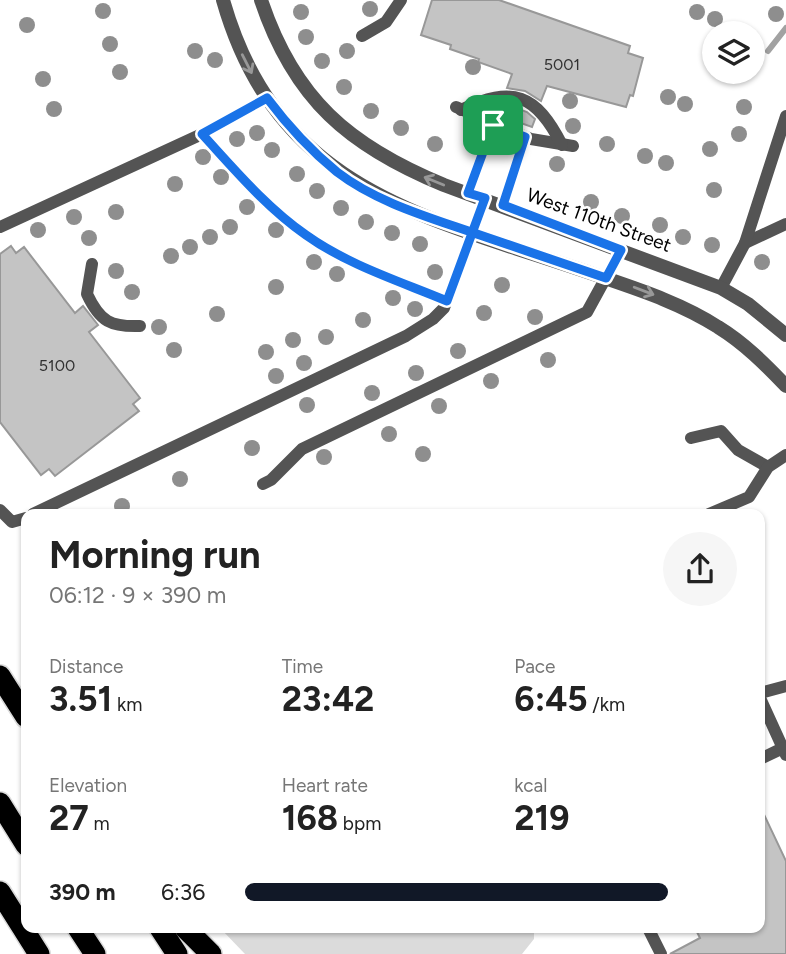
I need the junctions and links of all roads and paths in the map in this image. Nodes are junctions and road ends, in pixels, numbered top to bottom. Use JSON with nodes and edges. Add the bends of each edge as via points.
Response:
{"nodes":[{"id":1,"x":223,"y":0,"type":"edge"},
{"id":2,"x":261,"y":0,"type":"edge"},
{"id":3,"x":401,"y":0,"type":"edge"},
{"id":4,"x":362,"y":36,"type":"dead end"},
{"id":5,"x":267,"y":98,"type":"junction"},
{"id":6,"x":786,"y":116,"type":"edge"},
{"id":7,"x":493,"y":125,"type":"junction"},
{"id":8,"x":202,"y":134,"type":"junction"},
{"id":9,"x":525,"y":137,"type":"junction"},
{"id":10,"x":786,"y":152,"type":"edge"},
{"id":11,"x":771,"y":159,"type":"junction"},
{"id":12,"x":468,"y":193,"type":"junction"},
{"id":13,"x":485,"y":198,"type":"junction"},
{"id":14,"x":503,"y":205,"type":"junction"},
{"id":15,"x":786,"y":224,"type":"edge"},
{"id":16,"x":0,"y":228,"type":"edge"},
{"id":17,"x":474,"y":233,"type":"junction"},
{"id":18,"x":745,"y":243,"type":"junction"},
{"id":19,"x":621,"y":250,"type":"junction"},
{"id":20,"x":92,"y":264,"type":"dead end"},
{"id":21,"x":606,"y":278,"type":"junction"},
{"id":22,"x":721,"y":288,"type":"junction"},
{"id":23,"x":447,"y":301,"type":"junction"},
{"id":24,"x":140,"y":326,"type":"dead end"},
{"id":25,"x":786,"y":335,"type":"edge"},
{"id":26,"x":786,"y":386,"type":"edge"},
{"id":27,"x":691,"y":438,"type":"dead end"},
{"id":28,"x":786,"y":455,"type":"edge"},
{"id":29,"x":768,"y":467,"type":"junction"},
{"id":30,"x":263,"y":484,"type":"dead end"},
{"id":31,"x":43,"y":509,"type":"edge"},
{"id":32,"x":720,"y":509,"type":"edge"},
{"id":33,"x":0,"y":510,"type":"edge"},
{"id":34,"x":21,"y":519,"type":"edge"},
{"id":35,"x":0,"y":676,"type":"edge"},
{"id":36,"x":786,"y":686,"type":"edge"},
{"id":37,"x":765,"y":692,"type":"edge"},
{"id":38,"x":21,"y":709,"type":"edge"},
{"id":39,"x":765,"y":709,"type":"edge"},
{"id":40,"x":784,"y":752,"type":"edge"},
{"id":41,"x":765,"y":758,"type":"edge"},
{"id":42,"x":0,"y":803,"type":"edge"},
{"id":43,"x":21,"y":837,"type":"edge"},
{"id":44,"x":0,"y":892,"type":"edge"},
{"id":45,"x":21,"y":925,"type":"edge"},
{"id":46,"x":26,"y":933,"type":"edge"},
{"id":47,"x":81,"y":933,"type":"edge"},
{"id":48,"x":163,"y":933,"type":"edge"},
{"id":49,"x":190,"y":933,"type":"edge"},
{"id":50,"x":650,"y":933,"type":"edge"},
{"id":51,"x":39,"y":954,"type":"edge"},
{"id":52,"x":95,"y":954,"type":"edge"},
{"id":53,"x":177,"y":954,"type":"edge"},
{"id":54,"x":211,"y":954,"type":"edge"},
{"id":55,"x":661,"y":954,"type":"edge"}],
"edges":[{"from":1,"to":5,"type":"street","one_way":true,"via":[[238,46]]},
{"from":12,"to":2,"type":"street","name":"West 110th Street","one_way":true,"via":[[410,171],[343,130],[290,67]]},
{"from":3,"to":4,"type":"lane","via":[[386,22]]},
{"from":5,"to":8,"type":"lane"},
{"from":5,"to":17,"type":"street","via":[[300,140],[339,173],[405,209]]},
{"from":6,"to":11,"type":"lane"},
{"from":7,"to":9,"type":"lane"},
{"from":7,"to":9,"type":"lane","via":[[458,108],[500,95],[536,106],[567,145]]},
{"from":7,"to":12,"type":"lane"},
{"from":8,"to":16,"type":"lane"},
{"from":8,"to":23,"type":"lane","via":[[249,186],[307,236],[355,264]]},
{"from":9,"to":14,"type":"lane"},
{"from":10,"to":11,"type":"lane"},
{"from":11,"to":18,"type":"lane"},
{"from":12,"to":13,"type":"street","name":"West 110th Street"},
{"from":13,"to":14,"type":"street","name":"West 110th Street"},
{"from":13,"to":17,"type":"lane"},
{"from":14,"to":19,"type":"street","name":"West 110th Street"},
{"from":15,"to":18,"type":"lane"},
{"from":17,"to":21,"type":"street"},
{"from":17,"to":23,"type":"lane"},
{"from":18,"to":22,"type":"lane"},
{"from":19,"to":21,"type":"lane"},
{"from":19,"to":22,"type":"street","name":"West 110th Street"},
{"from":20,"to":24,"type":"lane","via":[[88,294],[107,322],[118,327]]},
{"from":21,"to":26,"type":"street","one_way":true,"via":[[647,292],[716,326],[744,345]]},
{"from":21,"to":30,"type":"lane","via":[[587,312],[569,324],[302,449]]},
{"from":22,"to":25,"type":"street","name":"West 110th Street"},
{"from":23,"to":31,"type":"lane","via":[[433,319],[406,336]]},
{"from":27,"to":29,"type":"lane","via":[[721,431],[738,450]]},
{"from":28,"to":29,"type":"lane"},
{"from":29,"to":32,"type":"lane","via":[[749,496]]},
{"from":33,"to":34,"type":"lane","via":[[12,522]]},
{"from":35,"to":38,"type":"highway"},
{"from":36,"to":37,"type":"lane"},
{"from":39,"to":40,"type":"lane"},
{"from":40,"to":41,"type":"lane"},
{"from":42,"to":43,"type":"highway"},
{"from":44,"to":45,"type":"highway"},
{"from":46,"to":51,"type":"highway"},
{"from":47,"to":52,"type":"highway"},
{"from":48,"to":53,"type":"highway"},
{"from":49,"to":54,"type":"highway"},
{"from":50,"to":55,"type":"lane"}]}
